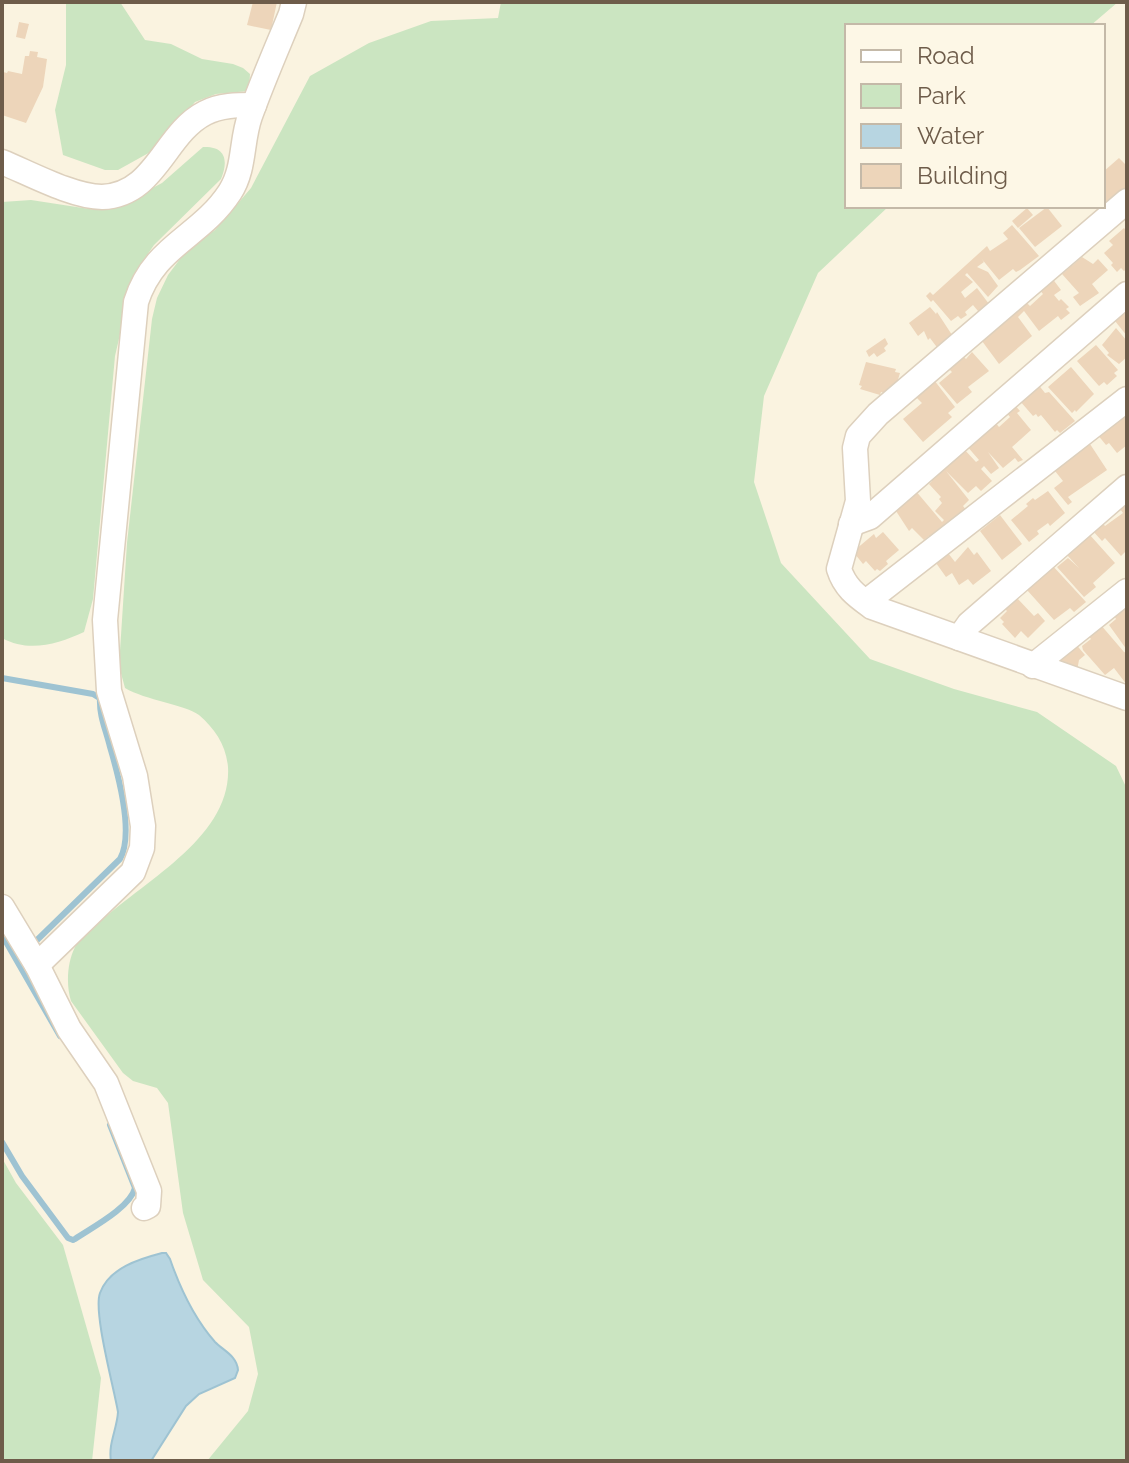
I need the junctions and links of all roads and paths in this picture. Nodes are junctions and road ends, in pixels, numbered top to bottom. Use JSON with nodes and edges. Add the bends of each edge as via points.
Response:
{"nodes":[{"id":1,"x":294,"y":2,"type":"edge"},
{"id":2,"x":254,"y":105,"type":"junction"},
{"id":3,"x":2,"y":162,"type":"edge"},
{"id":4,"x":1127,"y":201,"type":"edge"},
{"id":5,"x":1127,"y":294,"type":"edge"},
{"id":6,"x":1127,"y":399,"type":"edge"},
{"id":7,"x":1127,"y":487,"type":"edge"},
{"id":8,"x":851,"y":524,"type":"junction"},
{"id":9,"x":1127,"y":591,"type":"edge"},
{"id":10,"x":866,"y":602,"type":"junction"},
{"id":11,"x":959,"y":638,"type":"junction"},
{"id":12,"x":1033,"y":666,"type":"junction"},
{"id":13,"x":1127,"y":698,"type":"edge"},
{"id":14,"x":2,"y":907,"type":"edge"},
{"id":15,"x":37,"y":965,"type":"junction"},
{"id":16,"x":144,"y":1208,"type":"dead end"}],
"edges":[{"from":1,"to":2,"type":"street"},
{"from":2,"to":3,"type":"street","via":[[204,113],[152,173],[116,194],[81,193]]},
{"from":2,"to":15,"type":"street","via":[[231,191],[207,221],[153,265],[141,286],[132,327],[105,620],[109,691],[135,776],[142,848],[133,872]]},
{"from":4,"to":8,"type":"street","via":[[858,436],[858,501]]},
{"from":5,"to":8,"type":"street","via":[[870,517]]},
{"from":6,"to":10,"type":"street"},
{"from":7,"to":11,"type":"street"},
{"from":8,"to":10,"type":"street","via":[[839,569],[850,591]]},
{"from":9,"to":12,"type":"street"},
{"from":10,"to":11,"type":"street"},
{"from":11,"to":12,"type":"street"},
{"from":12,"to":13,"type":"street"},
{"from":14,"to":15,"type":"street"},
{"from":15,"to":16,"type":"street","via":[[69,1029],[106,1083],[149,1191]]}]}
